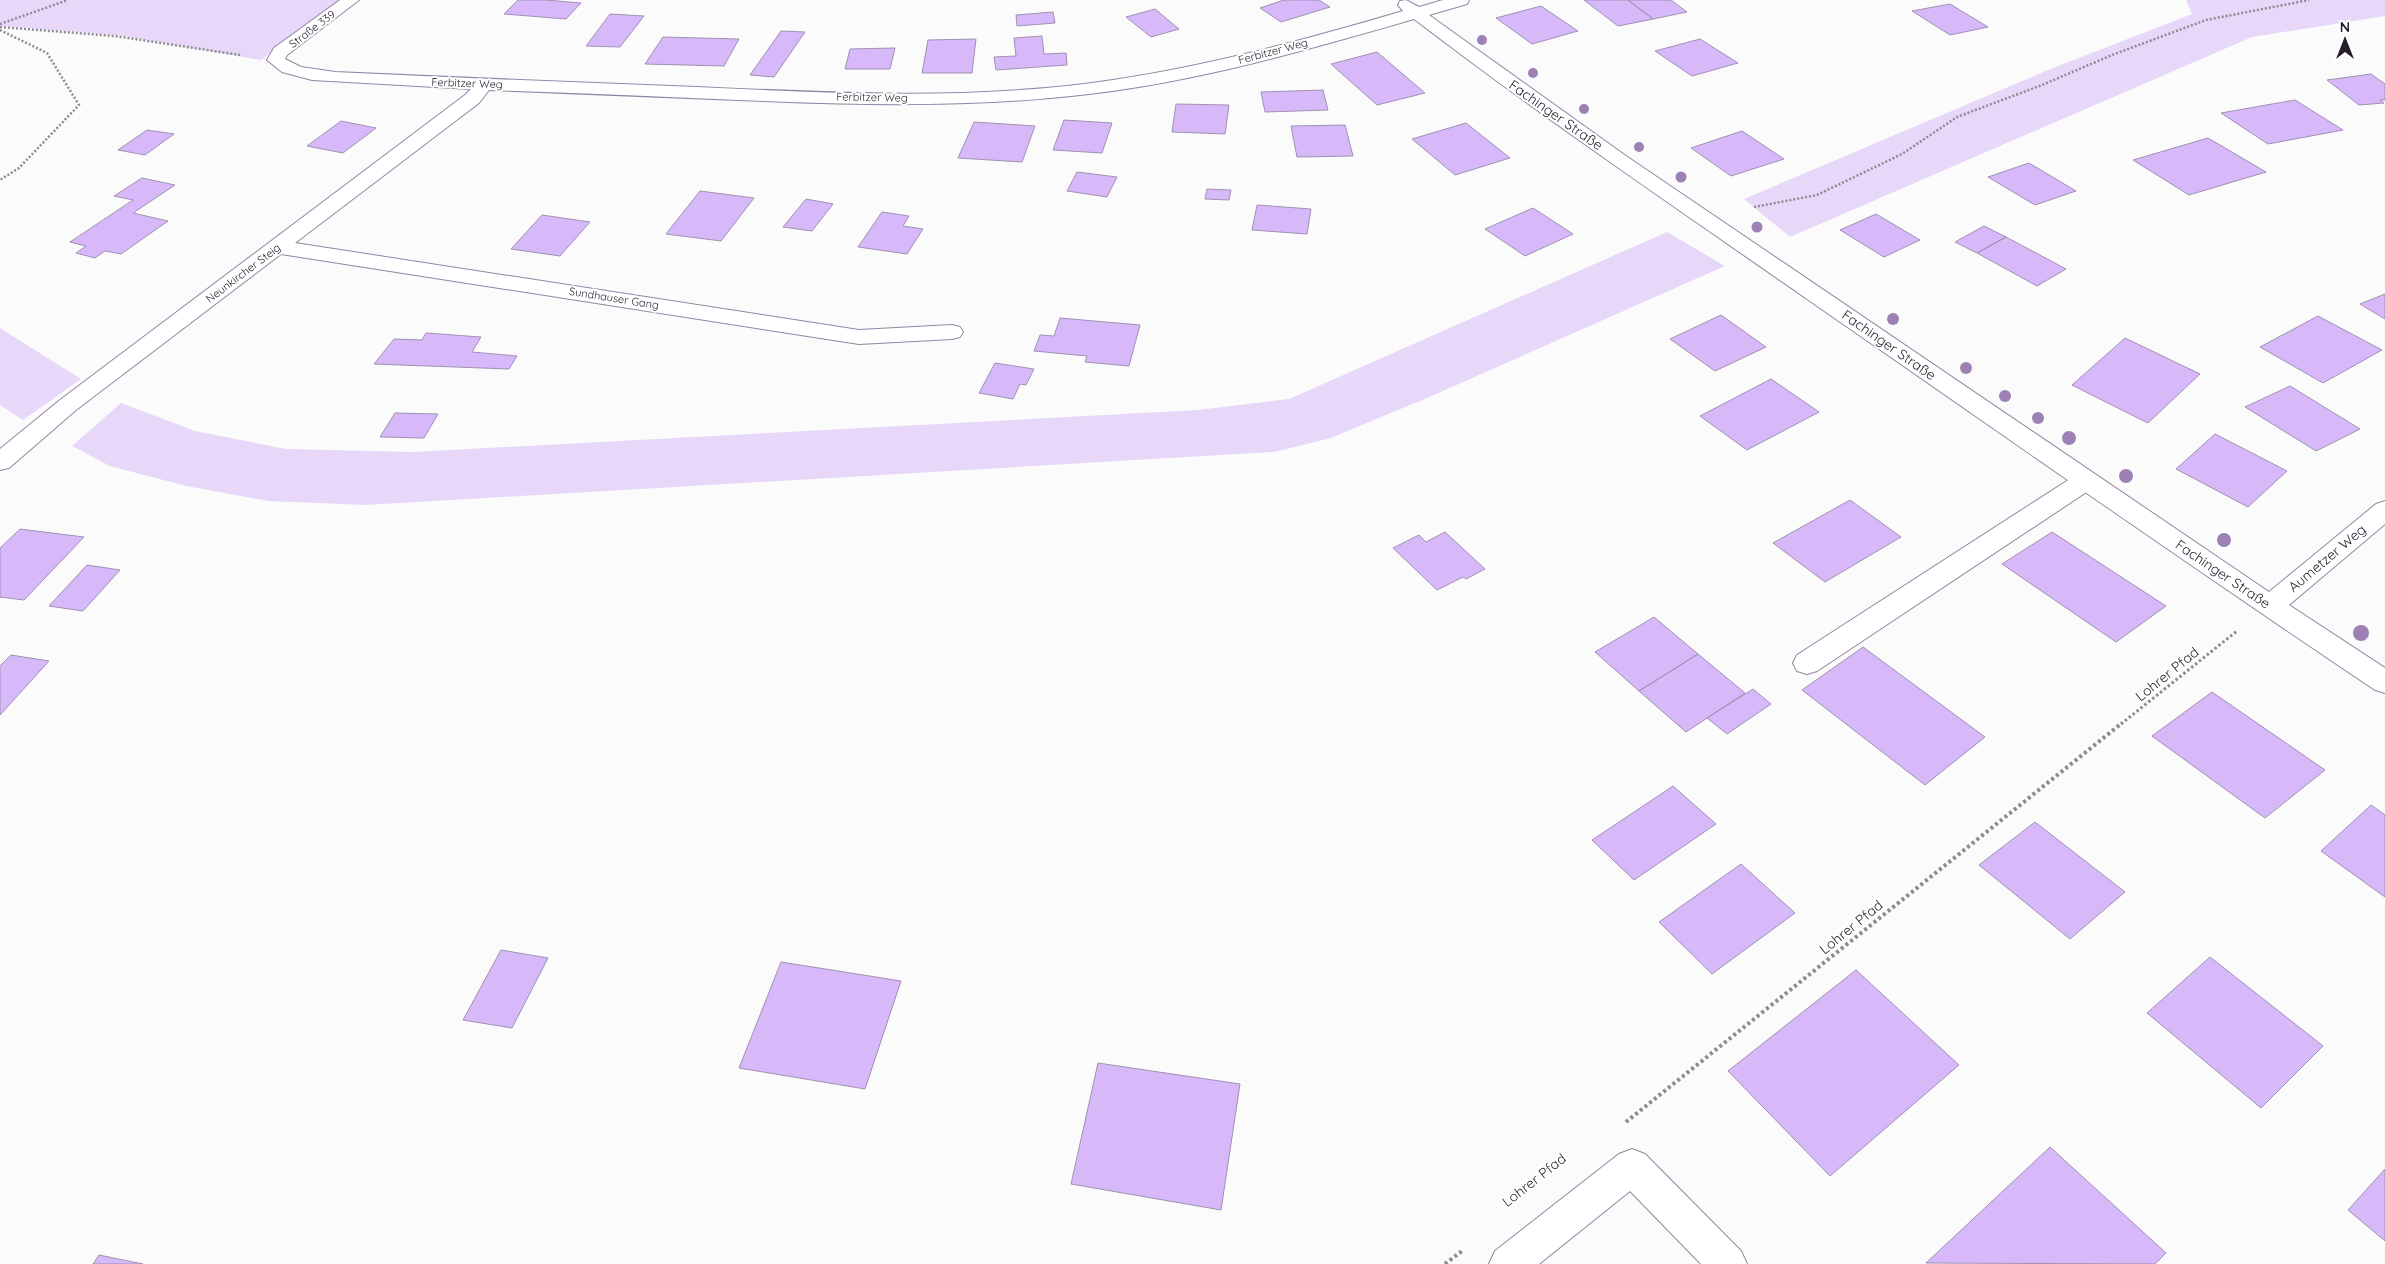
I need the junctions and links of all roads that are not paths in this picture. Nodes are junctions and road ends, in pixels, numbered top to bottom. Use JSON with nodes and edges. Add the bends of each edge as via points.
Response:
{"nodes":[{"id":1,"x":351,"y":0,"type":"edge"},
{"id":2,"x":1399,"y":0,"type":"edge"},
{"id":3,"x":1461,"y":0,"type":"edge"},
{"id":4,"x":1417,"y":13,"type":"junction"},
{"id":5,"x":276,"y":60,"type":"joint"},
{"id":6,"x":485,"y":83,"type":"junction"},
{"id":7,"x":277,"y":247,"type":"junction"},
{"id":8,"x":952,"y":332,"type":"dead end"},
{"id":9,"x":0,"y":462,"type":"edge"},
{"id":10,"x":2085,"y":481,"type":"junction"},
{"id":11,"x":2385,"y":510,"type":"edge"},
{"id":12,"x":2270,"y":606,"type":"junction"},
{"id":13,"x":1807,"y":663,"type":"dead end"},
{"id":14,"x":2385,"y":682,"type":"edge"},
{"id":15,"x":1508,"y":1264,"type":"edge"},
{"id":16,"x":1728,"y":1264,"type":"edge"}],
"edges":[{"from":1,"to":5,"type":"street","name":"Straße 339","via":[[280,52]]},
{"from":2,"to":4,"type":"street","name":"Fachinger Straße"},
{"from":3,"to":4,"type":"street","name":"Ferbitzer Weg"},
{"from":4,"to":6,"type":"street","name":"Ferbitzer Weg","via":[[1220,65],[1038,94],[807,97]]},
{"from":4,"to":10,"type":"street","name":"Fachinger Straße","via":[[1530,97]]},
{"from":5,"to":6,"type":"street","name":"Ferbitzer Weg","via":[[282,66],[299,72],[335,77]]},
{"from":6,"to":7,"type":"street","name":"Neunkircher Steig","via":[[472,99]]},
{"from":7,"to":8,"type":"street","name":"Sundhauser Gang","via":[[859,336]]},
{"from":7,"to":9,"type":"street","name":"Neunkircher Steig","via":[[68,405]]},
{"from":10,"to":12,"type":"street","name":"Fachinger Straße"},
{"from":10,"to":13,"type":"street"},
{"from":11,"to":12,"type":"street","name":"Aumetzer Weg"},
{"from":12,"to":14,"type":"street","name":"Fachinger Straße"},
{"from":15,"to":16,"type":"street","via":[[1632,1166]]}]}
